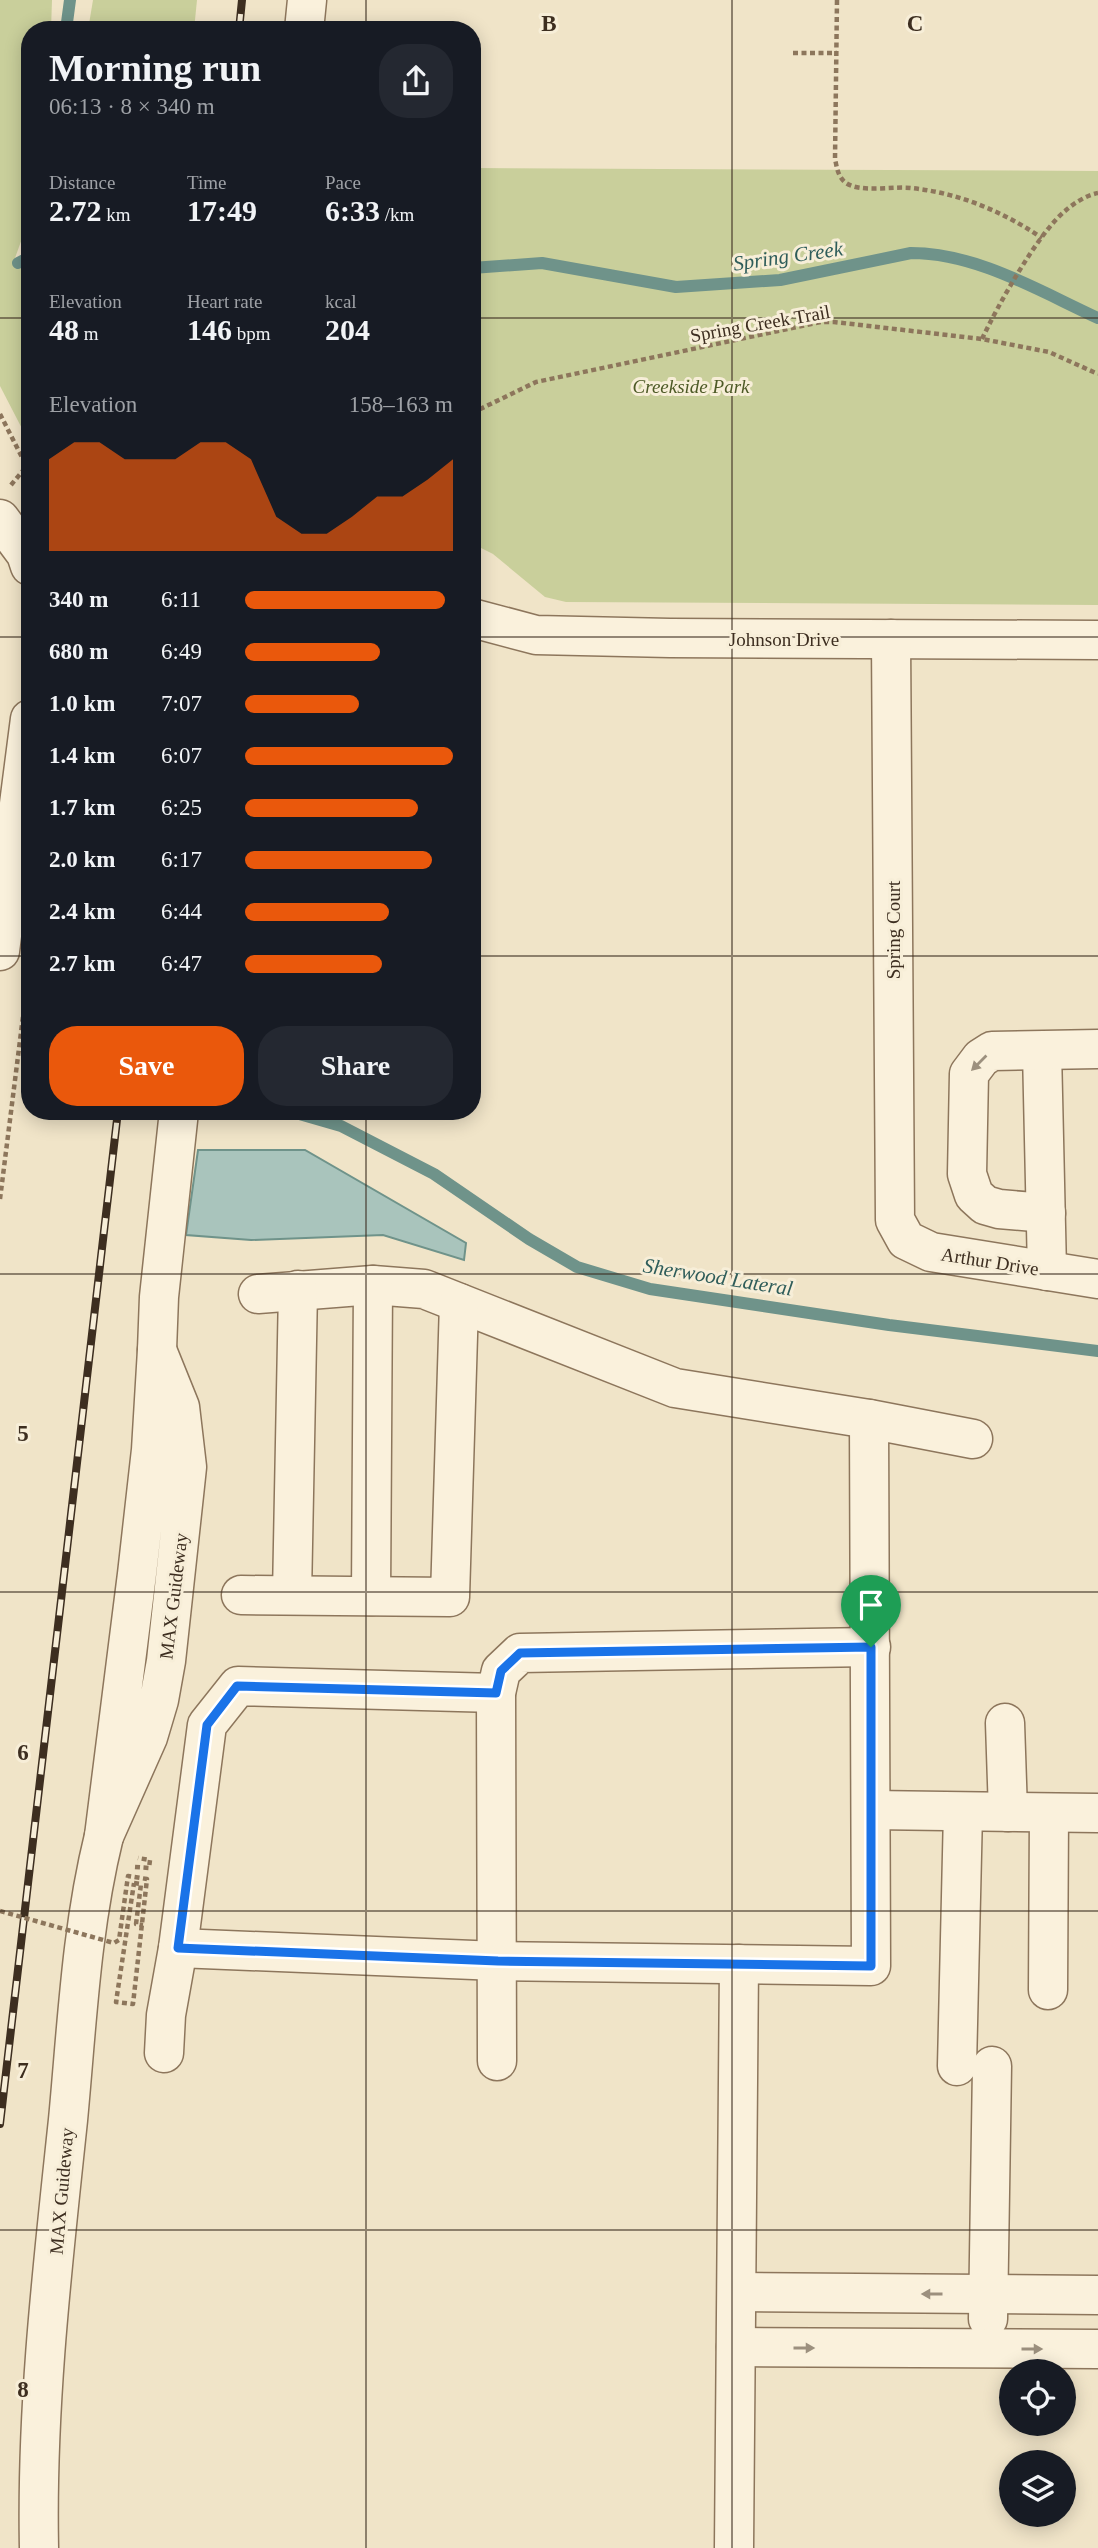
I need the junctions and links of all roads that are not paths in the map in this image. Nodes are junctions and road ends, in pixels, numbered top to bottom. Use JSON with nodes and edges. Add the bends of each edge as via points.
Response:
{"nodes":[{"id":1,"x":307,"y":0,"type":"edge"},
{"id":2,"x":305,"y":21,"type":"edge"},
{"id":3,"x":0,"y":519,"type":"edge"},
{"id":4,"x":21,"y":547,"type":"edge"},
{"id":5,"x":481,"y":620,"type":"edge"},
{"id":6,"x":891,"y":639,"type":"junction"},
{"id":7,"x":1098,"y":640,"type":"edge"},
{"id":8,"x":21,"y":789,"type":"edge"},
{"id":9,"x":0,"y":951,"type":"edge"},
{"id":10,"x":1098,"y":1049,"type":"edge"},
{"id":11,"x":1042,"y":1051,"type":"junction"},
{"id":12,"x":178,"y":1120,"type":"edge"},
{"id":13,"x":1046,"y":1213,"type":"junction"},
{"id":14,"x":895,"y":1220,"type":"joint"},
{"id":15,"x":1046,"y":1271,"type":"junction"},
{"id":16,"x":1098,"y":1279,"type":"edge"},
{"id":17,"x":373,"y":1285,"type":"junction"},
{"id":18,"x":299,"y":1290,"type":"junction"},
{"id":19,"x":258,"y":1294,"type":"dead end"},
{"id":20,"x":459,"y":1303,"type":"junction"},
{"id":21,"x":869,"y":1419,"type":"junction"},
{"id":22,"x":973,"y":1439,"type":"dead end"},
{"id":23,"x":241,"y":1595,"type":"dead end"},
{"id":24,"x":292,"y":1595,"type":"junction"},
{"id":25,"x":371,"y":1596,"type":"junction"},
{"id":26,"x":871,"y":1647,"type":"junction"},
{"id":27,"x":496,"y":1693,"type":"junction"},
{"id":28,"x":1004,"y":1723,"type":"dead end"},
{"id":29,"x":872,"y":1810,"type":"junction"},
{"id":30,"x":963,"y":1812,"type":"junction"},
{"id":31,"x":1008,"y":1812,"type":"junction"},
{"id":32,"x":1049,"y":1813,"type":"junction"},
{"id":33,"x":1098,"y":1814,"type":"edge"},
{"id":34,"x":166,"y":1937,"type":"junction"},
{"id":35,"x":498,"y":1961,"type":"junction"},
{"id":36,"x":739,"y":1964,"type":"junction"},
{"id":37,"x":1048,"y":1990,"type":"dead end"},
{"id":38,"x":164,"y":2053,"type":"dead end"},
{"id":39,"x":497,"y":2061,"type":"dead end"},
{"id":40,"x":737,"y":2292,"type":"junction"},
{"id":41,"x":989,"y":2294,"type":"junction"},
{"id":42,"x":1098,"y":2295,"type":"edge"},
{"id":43,"x":736,"y":2347,"type":"junction"},
{"id":44,"x":988,"y":2349,"type":"junction"},
{"id":45,"x":1098,"y":2349,"type":"edge"},
{"id":46,"x":39,"y":2548,"type":"edge"},
{"id":47,"x":734,"y":2548,"type":"edge"}],
"edges":[{"from":1,"to":2,"type":"street"},
{"from":3,"to":4,"type":"street"},
{"from":5,"to":6,"type":"street","name":"Johnson Drive","via":[[536,635]]},
{"from":6,"to":7,"type":"street","name":"Johnson Drive"},
{"from":6,"to":14,"type":"street","name":"Spring Court"},
{"from":8,"to":9,"type":"street"},
{"from":10,"to":11,"type":"street"},
{"from":11,"to":13,"type":"street"},
{"from":11,"to":13,"type":"street","one_way":true,"via":[[992,1051],[969,1074],[967,1174],[974,1195],[985,1205]]},
{"from":12,"to":46,"type":"street","name":"MAX Guideway","via":[[137,1574],[104,1836],[88,1918],[57,2228],[39,2439]]},
{"from":13,"to":15,"type":"street"},
{"from":14,"to":15,"type":"street","name":"Arthur Drive","via":[[906,1240],[932,1252]]},
{"from":15,"to":16,"type":"street","name":"Arthur Drive"},
{"from":17,"to":18,"type":"street"},
{"from":17,"to":20,"type":"street","via":[[424,1289]]},
{"from":17,"to":25,"type":"street"},
{"from":18,"to":19,"type":"street"},
{"from":18,"to":24,"type":"street"},
{"from":20,"to":21,"type":"street","via":[[675,1388]]},
{"from":20,"to":25,"type":"street","via":[[450,1597]]},
{"from":21,"to":22,"type":"street"},
{"from":21,"to":26,"type":"street"},
{"from":23,"to":24,"type":"street"},
{"from":24,"to":25,"type":"street"},
{"from":26,"to":27,"type":"street","via":[[520,1653],[501,1671]]},
{"from":26,"to":29,"type":"street"},
{"from":27,"to":34,"type":"street","via":[[237,1686],[207,1725]]},
{"from":27,"to":35,"type":"street"},
{"from":28,"to":31,"type":"street"},
{"from":29,"to":30,"type":"street"},
{"from":29,"to":36,"type":"street","via":[[871,1966]]},
{"from":30,"to":31,"type":"street"},
{"from":30,"to":41,"type":"street"},
{"from":31,"to":32,"type":"street"},
{"from":32,"to":33,"type":"street"},
{"from":32,"to":37,"type":"street"},
{"from":34,"to":35,"type":"street"},
{"from":34,"to":38,"type":"street"},
{"from":35,"to":36,"type":"street"},
{"from":35,"to":39,"type":"street"},
{"from":36,"to":40,"type":"street"},
{"from":41,"to":40,"type":"street","one_way":true},
{"from":40,"to":43,"type":"street"},
{"from":41,"to":42,"type":"street"},
{"from":41,"to":44,"type":"street"},
{"from":43,"to":44,"type":"street","one_way":true},
{"from":43,"to":47,"type":"street"},
{"from":44,"to":45,"type":"street","one_way":true}]}
